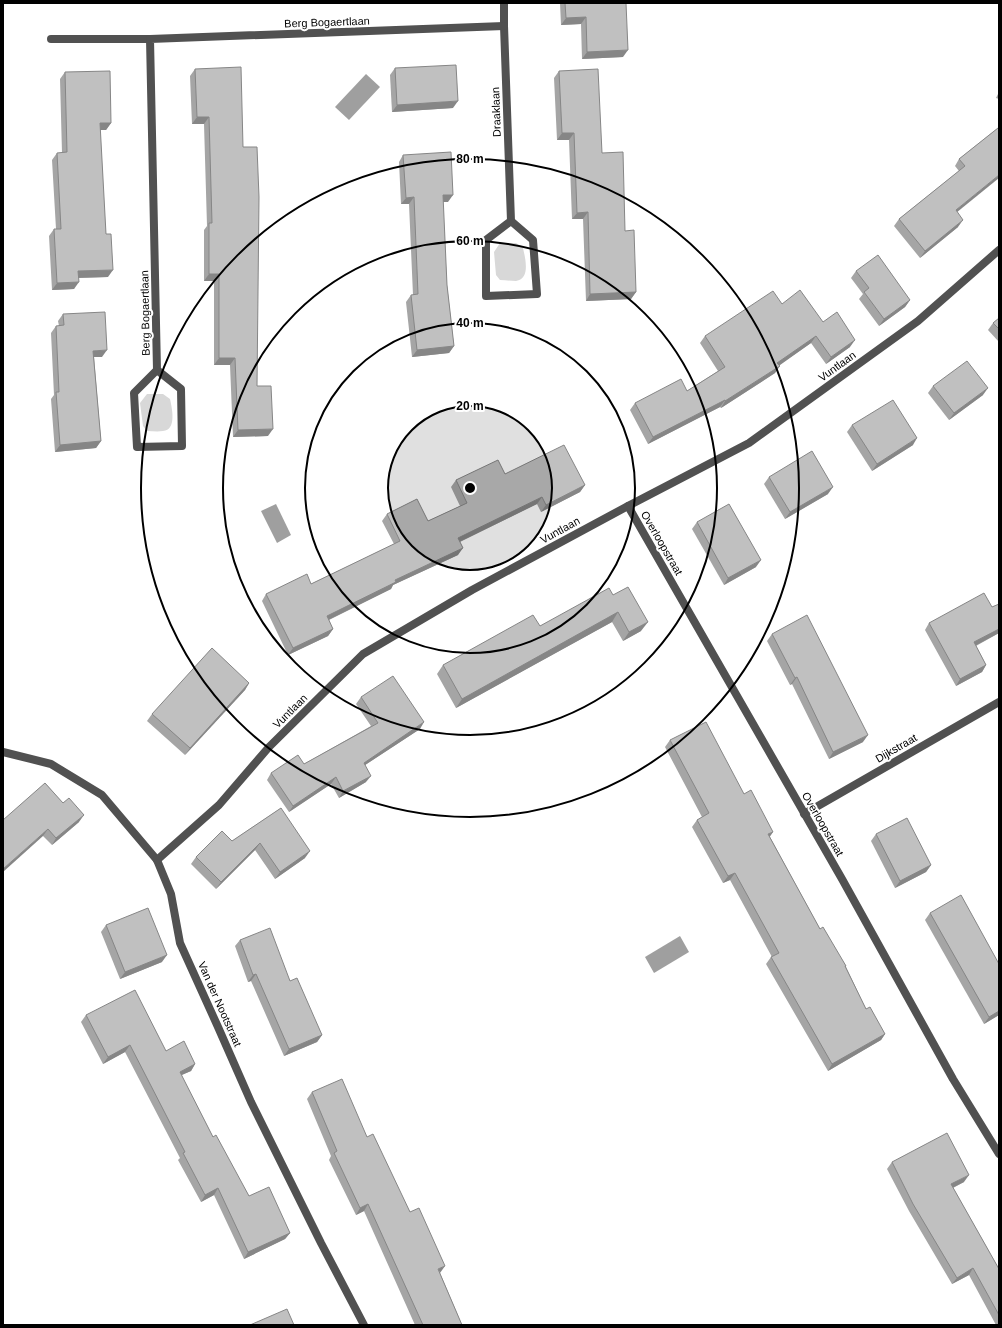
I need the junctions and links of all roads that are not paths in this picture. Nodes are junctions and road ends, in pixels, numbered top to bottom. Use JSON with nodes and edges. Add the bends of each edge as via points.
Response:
{"nodes":[{"id":1,"x":504,"y":3,"type":"edge"},
{"id":2,"x":504,"y":26,"type":"junction"},
{"id":3,"x":51,"y":39,"type":"dead end"},
{"id":4,"x":150,"y":39,"type":"junction"},
{"id":5,"x":511,"y":221,"type":"junction"},
{"id":6,"x":999,"y":250,"type":"edge"},
{"id":7,"x":157,"y":370,"type":"junction"},
{"id":8,"x":628,"y":506,"type":"junction"},
{"id":9,"x":999,"y":702,"type":"edge"},
{"id":10,"x":3,"y":752,"type":"edge"},
{"id":11,"x":804,"y":814,"type":"junction"},
{"id":12,"x":157,"y":860,"type":"junction"},
{"id":13,"x":999,"y":1154,"type":"edge"},
{"id":14,"x":364,"y":1325,"type":"edge"}],
"edges":[{"from":1,"to":2,"type":"street","name":"Draaklaan"},
{"from":2,"to":4,"type":"street","name":"Berg Bogaertlaan"},
{"from":2,"to":5,"type":"street","name":"Draaklaan"},
{"from":3,"to":4,"type":"street","name":"Berg Bogaertlaan"},
{"from":4,"to":7,"type":"street","name":"Berg Bogaertlaan"},
{"from":5,"to":5,"type":"street","via":[[486,240],[486,296],[537,294],[533,240]]},
{"from":6,"to":8,"type":"street","name":"Vuntlaan","via":[[918,321],[749,444]]},
{"from":7,"to":7,"type":"street","name":"Berg Bogaertlaan","via":[[134,393],[137,447],[182,446],[181,389]]},
{"from":8,"to":11,"type":"street","name":"Overloopstraat"},
{"from":8,"to":12,"type":"street","name":"Vuntlaan","via":[[472,590],[363,654],[269,747],[219,805]]},
{"from":9,"to":11,"type":"street","name":"Dijkstraat"},
{"from":10,"to":12,"type":"street","name":"Van der Nootstraat","via":[[51,764],[102,796]]},
{"from":11,"to":13,"type":"street","name":"Overloopstraat","via":[[953,1079]]},
{"from":12,"to":14,"type":"street","name":"Van der Nootstraat","via":[[172,894],[180,943],[258,1116]]}]}
